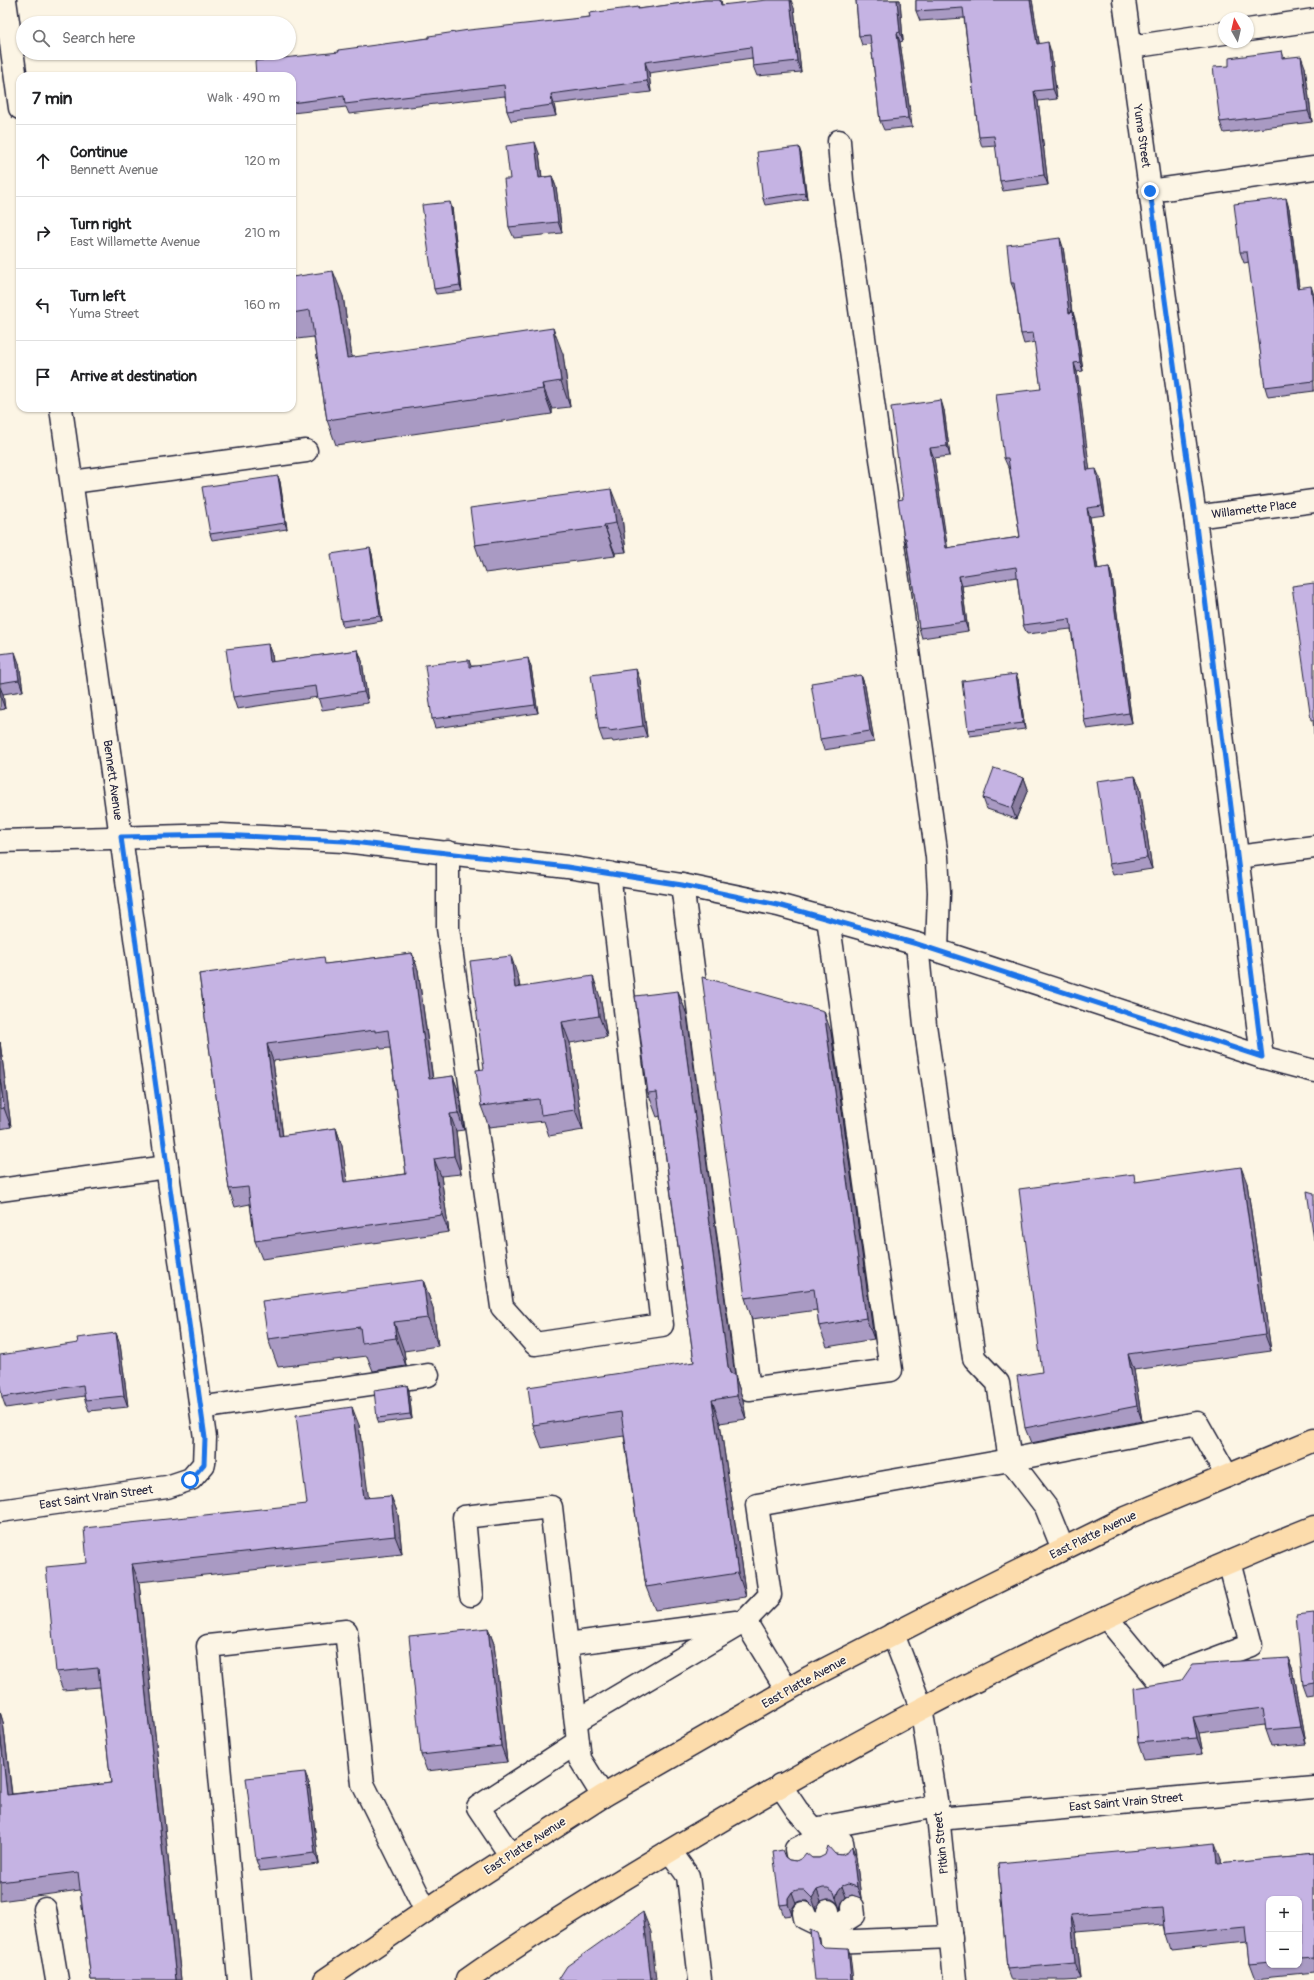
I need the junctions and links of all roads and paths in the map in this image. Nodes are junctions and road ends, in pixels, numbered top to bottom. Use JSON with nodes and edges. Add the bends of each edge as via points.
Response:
{"nodes":[{"id":1,"x":5,"y":0,"type":"edge"},
{"id":2,"x":1124,"y":0,"type":"edge"},
{"id":3,"x":0,"y":1,"type":"edge"},
{"id":4,"x":1314,"y":20,"type":"edge"},
{"id":5,"x":1254,"y":29,"type":"edge"},
{"id":6,"x":1218,"y":34,"type":"edge"},
{"id":7,"x":1130,"y":47,"type":"junction"},
{"id":8,"x":16,"y":79,"type":"edge"},
{"id":9,"x":839,"y":142,"type":"dead end"},
{"id":10,"x":1314,"y":168,"type":"edge"},
{"id":11,"x":1150,"y":191,"type":"junction"},
{"id":12,"x":62,"y":412,"type":"edge"},
{"id":13,"x":306,"y":451,"type":"dead end"},
{"id":14,"x":72,"y":482,"type":"junction"},
{"id":15,"x":1314,"y":501,"type":"edge"},
{"id":16,"x":1195,"y":517,"type":"junction"},
{"id":17,"x":121,"y":837,"type":"junction"},
{"id":18,"x":0,"y":841,"type":"edge"},
{"id":19,"x":1314,"y":847,"type":"edge"},
{"id":20,"x":448,"y":852,"type":"junction"},
{"id":21,"x":1237,"y":858,"type":"junction"},
{"id":22,"x":609,"y":873,"type":"junction"},
{"id":23,"x":682,"y":885,"type":"junction"},
{"id":24,"x":828,"y":918,"type":"junction"},
{"id":25,"x":927,"y":947,"type":"junction"},
{"id":26,"x":1262,"y":1057,"type":"junction"},
{"id":27,"x":1314,"y":1071,"type":"edge"},
{"id":28,"x":167,"y":1167,"type":"junction"},
{"id":29,"x":0,"y":1190,"type":"edge"},
{"id":30,"x":428,"y":1375,"type":"dead end"},
{"id":31,"x":201,"y":1408,"type":"junction"},
{"id":32,"x":1314,"y":1440,"type":"edge"},
{"id":33,"x":1010,"y":1460,"type":"junction"},
{"id":34,"x":1227,"y":1476,"type":"junction"},
{"id":35,"x":190,"y":1480,"type":"joint"},
{"id":36,"x":0,"y":1511,"type":"edge"},
{"id":37,"x":1314,"y":1527,"type":"edge"},
{"id":38,"x":1063,"y":1549,"type":"junction"},
{"id":39,"x":1229,"y":1562,"type":"junction"},
{"id":40,"x":471,"y":1595,"type":"dead end"},
{"id":41,"x":1106,"y":1617,"type":"junction"},
{"id":42,"x":745,"y":1621,"type":"junction"},
{"id":43,"x":893,"y":1634,"type":"junction"},
{"id":44,"x":567,"y":1644,"type":"junction"},
{"id":45,"x":787,"y":1690,"type":"junction"},
{"id":46,"x":921,"y":1707,"type":"junction"},
{"id":47,"x":577,"y":1731,"type":"junction"},
{"id":48,"x":780,"y":1785,"type":"junction"},
{"id":49,"x":1314,"y":1786,"type":"edge"},
{"id":50,"x":603,"y":1796,"type":"junction"},
{"id":51,"x":937,"y":1812,"type":"junction"},
{"id":52,"x":817,"y":1842,"type":"junction"},
{"id":53,"x":670,"y":1851,"type":"junction"},
{"id":54,"x":844,"y":1854,"type":"edge"},
{"id":55,"x":511,"y":1856,"type":"junction"},
{"id":56,"x":798,"y":1860,"type":"edge"},
{"id":57,"x":853,"y":1907,"type":"dead end"},
{"id":58,"x":45,"y":1908,"type":"dead end"},
{"id":59,"x":426,"y":1911,"type":"junction"},
{"id":60,"x":804,"y":1913,"type":"dead end"},
{"id":61,"x":829,"y":1920,"type":"junction"},
{"id":62,"x":951,"y":1937,"type":"junction"},
{"id":63,"x":57,"y":1980,"type":"edge"},
{"id":64,"x":239,"y":1980,"type":"edge"},
{"id":65,"x":325,"y":1980,"type":"edge"},
{"id":66,"x":467,"y":1980,"type":"edge"},
{"id":67,"x":700,"y":1980,"type":"edge"},
{"id":68,"x":955,"y":1980,"type":"edge"}],
"edges":[{"from":1,"to":3,"type":"street"},
{"from":1,"to":8,"type":"street"},
{"from":2,"to":7,"type":"street","name":"Yuma Street"},
{"from":4,"to":5,"type":"street"},
{"from":6,"to":7,"type":"street"},
{"from":7,"to":11,"type":"street","name":"Yuma Street"},
{"from":9,"to":25,"type":"street","via":[[842,181],[938,857],[939,892]]},
{"from":10,"to":11,"type":"street"},
{"from":11,"to":16,"type":"street","name":"Yuma Street"},
{"from":12,"to":14,"type":"street","name":"Bennett Avenue"},
{"from":13,"to":14,"type":"street"},
{"from":14,"to":17,"type":"street","name":"Bennett Avenue"},
{"from":15,"to":16,"type":"street","name":"Willamette Place"},
{"from":16,"to":21,"type":"street","name":"Yuma Street"},
{"from":17,"to":18,"type":"street"},
{"from":17,"to":20,"type":"street","via":[[221,835],[344,841]]},
{"from":17,"to":28,"type":"street","name":"Bennett Avenue"},
{"from":19,"to":21,"type":"street"},
{"from":20,"to":22,"type":"street"},
{"from":20,"to":22,"type":"street","via":[[448,928],[502,1307],[535,1344],[662,1325]]},
{"from":21,"to":26,"type":"street","name":"Yuma Street"},
{"from":22,"to":23,"type":"street"},
{"from":23,"to":24,"type":"street"},
{"from":23,"to":24,"type":"street","via":[[749,1388],[891,1370]]},
{"from":24,"to":25,"type":"street"},
{"from":25,"to":26,"type":"street"},
{"from":25,"to":33,"type":"street","via":[[925,1025],[974,1358],[998,1383]]},
{"from":26,"to":27,"type":"street"},
{"from":28,"to":29,"type":"street"},
{"from":28,"to":31,"type":"street","name":"Bennett Avenue"},
{"from":30,"to":31,"type":"street"},
{"from":31,"to":35,"type":"street","name":"Bennett Avenue","via":[[205,1438],[204,1464]]},
{"from":32,"to":34,"type":"main road","name":"East Platte Avenue"},
{"from":33,"to":34,"type":"street","via":[[1197,1423]]},
{"from":33,"to":38,"type":"street","via":[[1046,1507]]},
{"from":33,"to":42,"type":"street","via":[[757,1505],[770,1594]]},
{"from":34,"to":38,"type":"main road","name":"East Platte Avenue","via":[[1126,1518]]},
{"from":35,"to":36,"type":"street","name":"East Saint Vrain Street","via":[[167,1486]]},
{"from":37,"to":39,"type":"main road"},
{"from":38,"to":43,"type":"main road","name":"East Platte Avenue"},
{"from":39,"to":41,"type":"main road"},
{"from":39,"to":41,"type":"street","via":[[1251,1645],[1158,1680]]},
{"from":40,"to":44,"type":"street","via":[[464,1517],[551,1508]]},
{"from":41,"to":46,"type":"main road"},
{"from":42,"to":44,"type":"street"},
{"from":42,"to":45,"type":"street"},
{"from":42,"to":47,"type":"street"},
{"from":43,"to":45,"type":"main road","name":"East Platte Avenue"},
{"from":43,"to":46,"type":"street","name":"Pitkin Street"},
{"from":44,"to":47,"type":"street"},
{"from":45,"to":50,"type":"main road","name":"East Platte Avenue"},
{"from":46,"to":48,"type":"main road"},
{"from":46,"to":51,"type":"street","name":"Pitkin Street"},
{"from":47,"to":50,"type":"street","via":[[580,1759]]},
{"from":47,"to":55,"type":"street","via":[[478,1807]]},
{"from":48,"to":52,"type":"street"},
{"from":48,"to":53,"type":"main road"},
{"from":49,"to":51,"type":"street","name":"East Saint Vrain Street"},
{"from":50,"to":55,"type":"main road","name":"East Platte Avenue"},
{"from":51,"to":52,"type":"street","name":"East Saint Vrain Street"},
{"from":51,"to":62,"type":"street","name":"Pitkin Street"},
{"from":52,"to":54,"type":"street","via":[[842,1842]]},
{"from":52,"to":56,"type":"street","name":"East Saint Vrain Street","via":[[796,1849]]},
{"from":53,"to":66,"type":"main road"},
{"from":53,"to":67,"type":"street","via":[[688,1876]]},
{"from":55,"to":59,"type":"main road","name":"East Platte Avenue"},
{"from":57,"to":61,"type":"street","via":[[854,1915]]},
{"from":58,"to":63,"type":"street"},
{"from":59,"to":64,"type":"street","via":[[363,1784],[346,1631],[208,1646]]},
{"from":59,"to":65,"type":"main road","name":"East Platte Avenue"},
{"from":60,"to":61,"type":"street","via":[[805,1918]]},
{"from":61,"to":62,"type":"street","via":[[832,1942]]},
{"from":62,"to":68,"type":"street","name":"Pitkin Street"}]}
